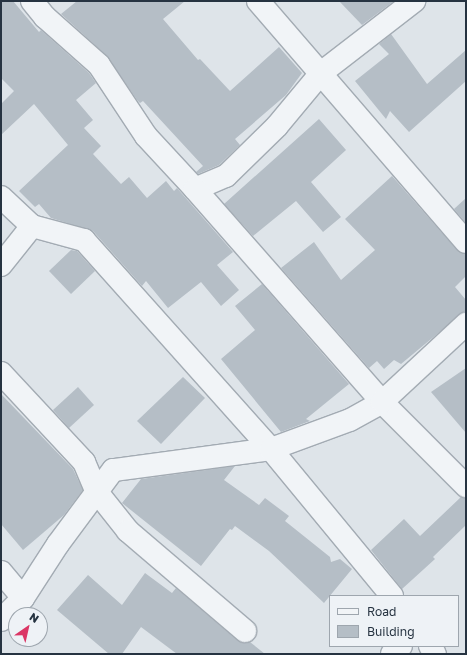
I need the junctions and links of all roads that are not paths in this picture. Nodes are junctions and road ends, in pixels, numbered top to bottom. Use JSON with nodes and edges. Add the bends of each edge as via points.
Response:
{"nodes":[{"id":1,"x":32,"y":1,"type":"edge"},
{"id":2,"x":258,"y":1,"type":"edge"},
{"id":3,"x":414,"y":1,"type":"edge"},
{"id":4,"x":321,"y":74,"type":"junction"},
{"id":5,"x":195,"y":189,"type":"junction"},
{"id":6,"x":1,"y":197,"type":"edge"},
{"id":7,"x":32,"y":226,"type":"junction"},
{"id":8,"x":466,"y":242,"type":"edge"},
{"id":9,"x":1,"y":265,"type":"edge"},
{"id":10,"x":466,"y":324,"type":"edge"},
{"id":11,"x":1,"y":373,"type":"edge"},
{"id":12,"x":382,"y":402,"type":"junction"},
{"id":13,"x":272,"y":449,"type":"junction"},
{"id":14,"x":466,"y":486,"type":"edge"},
{"id":15,"x":96,"y":492,"type":"junction"},
{"id":16,"x":1,"y":572,"type":"edge"},
{"id":17,"x":391,"y":595,"type":"edge"},
{"id":18,"x":23,"y":598,"type":"junction"},
{"id":19,"x":1,"y":620,"type":"edge"},
{"id":20,"x":245,"y":631,"type":"dead end"},
{"id":21,"x":401,"y":647,"type":"edge"},
{"id":22,"x":392,"y":654,"type":"edge"}],
"edges":[{"from":1,"to":5,"type":"street","via":[[45,17],[99,65],[146,136]]},
{"from":2,"to":4,"type":"street"},
{"from":3,"to":4,"type":"street"},
{"from":4,"to":5,"type":"street","via":[[277,126],[226,176]]},
{"from":4,"to":8,"type":"street"},
{"from":5,"to":12,"type":"street"},
{"from":6,"to":7,"type":"street"},
{"from":7,"to":9,"type":"street"},
{"from":7,"to":13,"type":"street","via":[[84,240]]},
{"from":10,"to":12,"type":"street"},
{"from":11,"to":15,"type":"street","via":[[84,462]]},
{"from":12,"to":13,"type":"street","via":[[350,420]]},
{"from":12,"to":14,"type":"street"},
{"from":13,"to":15,"type":"street","via":[[113,470]]},
{"from":13,"to":17,"type":"street"},
{"from":15,"to":18,"type":"street"},
{"from":15,"to":20,"type":"street","via":[[128,531]]},
{"from":16,"to":18,"type":"street"},
{"from":18,"to":19,"type":"street"},
{"from":21,"to":22,"type":"street"}]}
